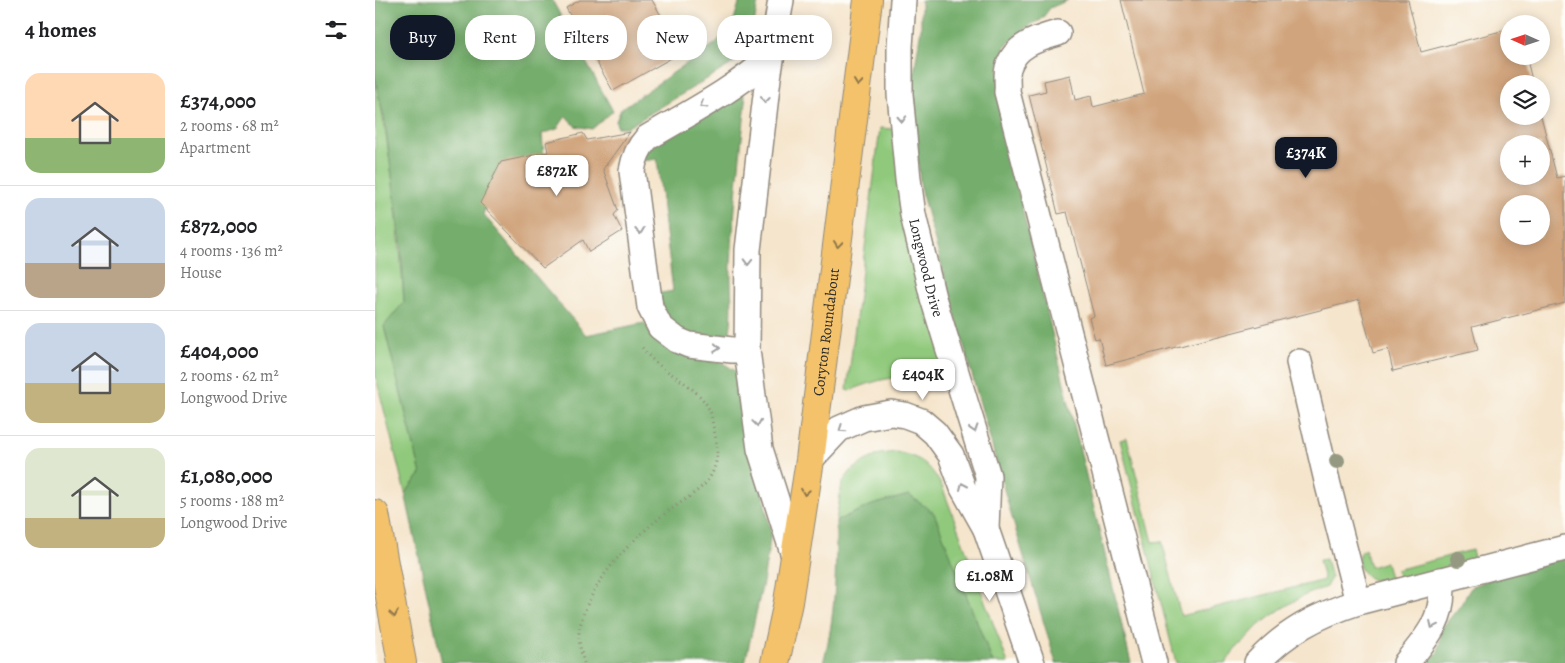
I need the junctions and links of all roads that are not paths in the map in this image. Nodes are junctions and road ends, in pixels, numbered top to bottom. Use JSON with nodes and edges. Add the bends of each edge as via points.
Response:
{"nodes":[{"id":1,"x":781,"y":0,"type":"edge"},
{"id":2,"x":868,"y":0,"type":"edge"},
{"id":3,"x":903,"y":0,"type":"edge"},
{"id":4,"x":778,"y":15,"type":"edge"},
{"id":5,"x":1058,"y":33,"type":"dead end"},
{"id":6,"x":768,"y":60,"type":"edge"},
{"id":7,"x":771,"y":60,"type":"edge"},
{"id":8,"x":747,"y":350,"type":"junction"},
{"id":9,"x":1299,"y":362,"type":"dead end"},
{"id":10,"x":810,"y":460,"type":"junction"},
{"id":11,"x":375,"y":514,"type":"edge"},
{"id":12,"x":986,"y":529,"type":"junction"},
{"id":13,"x":1565,"y":548,"type":"edge"},
{"id":14,"x":795,"y":559,"type":"junction"},
{"id":15,"x":1441,"y":580,"type":"junction"},
{"id":16,"x":1358,"y":602,"type":"junction"},
{"id":17,"x":402,"y":663,"type":"edge"},
{"id":18,"x":775,"y":663,"type":"edge"},
{"id":19,"x":1032,"y":663,"type":"edge"},
{"id":20,"x":1154,"y":663,"type":"edge"},
{"id":21,"x":1257,"y":663,"type":"edge"},
{"id":22,"x":1406,"y":663,"type":"edge"}],
"edges":[{"from":1,"to":4,"type":"street"},
{"from":2,"to":10,"type":"highway","name":"Coryton Roundabout","one_way":true},
{"from":3,"to":12,"type":"street","name":"Longwood Drive","one_way":true,"via":[[901,94],[913,215],[933,298],[988,476]]},
{"from":5,"to":20,"type":"street","via":[[1033,40],[1018,51],[1008,69],[1007,92]]},
{"from":6,"to":8,"type":"street","one_way":true,"via":[[735,86],[647,138],[634,159],[632,172],[650,306],[659,327],[689,345]]},
{"from":7,"to":8,"type":"street","one_way":true,"via":[[748,250]]},
{"from":8,"to":14,"type":"street","one_way":true,"via":[[760,449]]},
{"from":9,"to":16,"type":"street"},
{"from":12,"to":10,"type":"street","name":"Longwood Drive","one_way":true,"via":[[963,488],[951,455],[943,442],[921,421],[891,413],[864,418],[839,429]]},
{"from":10,"to":14,"type":"highway","name":"Coryton Roundabout","one_way":true},
{"from":11,"to":17,"type":"highway","one_way":true},
{"from":12,"to":19,"type":"street","name":"Longwood Drive"},
{"from":13,"to":15,"type":"street"},
{"from":14,"to":18,"type":"highway","name":"Coryton Roundabout"},
{"from":15,"to":16,"type":"street"},
{"from":15,"to":22,"type":"street","one_way":true,"via":[[1443,595],[1435,622]]},
{"from":16,"to":21,"type":"street","via":[[1301,626]]}]}
